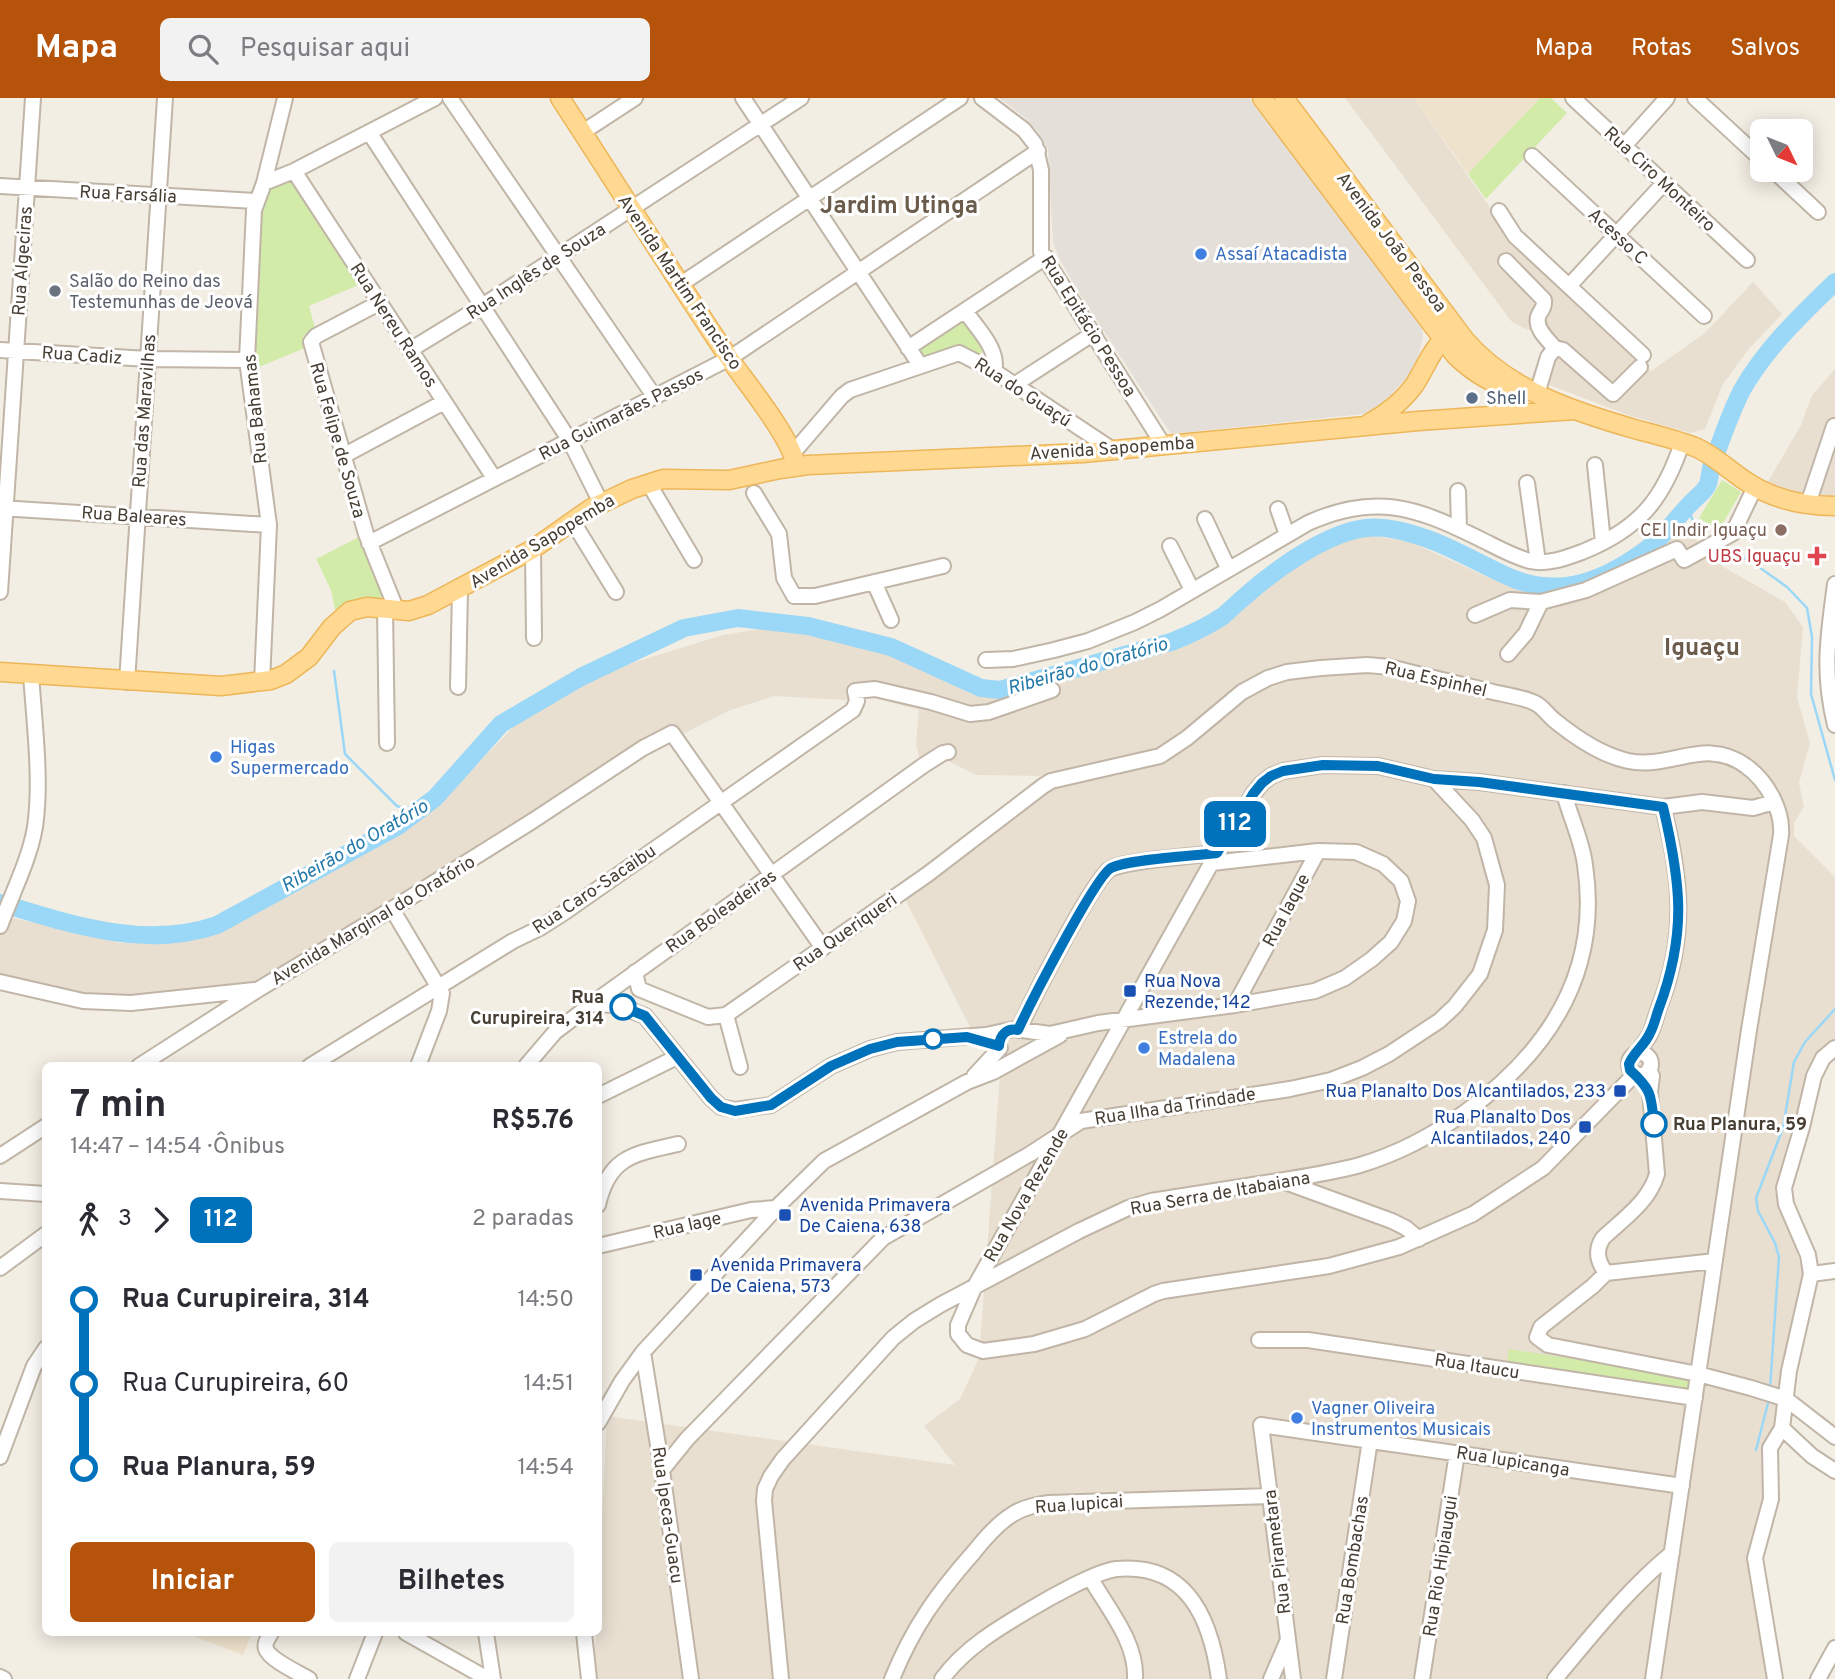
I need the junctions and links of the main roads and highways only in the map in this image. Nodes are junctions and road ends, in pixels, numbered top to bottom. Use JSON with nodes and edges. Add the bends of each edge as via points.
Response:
{"nodes":[{"id":1,"x":561,"y":98,"type":"edge"},
{"id":2,"x":1262,"y":98,"type":"edge"},
{"id":3,"x":1284,"y":98,"type":"edge"},
{"id":4,"x":1431,"y":323,"type":"junction"},
{"id":5,"x":1443,"y":339,"type":"junction"},
{"id":6,"x":1465,"y":340,"type":"junction"},
{"id":7,"x":1429,"y":356,"type":"junction"},
{"id":8,"x":1510,"y":383,"type":"junction"},
{"id":9,"x":1411,"y":389,"type":"junction"},
{"id":10,"x":1575,"y":410,"type":"junction"},
{"id":11,"x":1500,"y":415,"type":"junction"},
{"id":12,"x":1418,"y":421,"type":"junction"},
{"id":13,"x":1365,"y":426,"type":"junction"},
{"id":14,"x":794,"y":460,"type":"junction"},
{"id":15,"x":1835,"y":506,"type":"edge"},
{"id":16,"x":0,"y":672,"type":"edge"}],
"edges":[{"from":1,"to":14,"type":"main road","name":"Avenida Martim Francisco"},
{"from":2,"to":4,"type":"main road","name":"Avenida João Pessoa"},
{"from":3,"to":6,"type":"main road","name":"Avenida João Pessoa"},
{"from":4,"to":5,"type":"main road","name":"Avenida João Pessoa"},
{"from":4,"to":7,"type":"main road"},
{"from":5,"to":6,"type":"main road","via":[[1454,332]]},
{"from":5,"to":7,"type":"main road","name":"Avenida João Pessoa"},
{"from":5,"to":8,"type":"main road","name":"Avenida João Pessoa","via":[[1469,368],[1492,382]]},
{"from":6,"to":8,"type":"main road","name":"Avenida João Pessoa"},
{"from":7,"to":9,"type":"main road","name":"Avenida João Pessoa"},
{"from":8,"to":10,"type":"main road","name":"Avenida João Pessoa"},
{"from":8,"to":11,"type":"main road","via":[[1510,405]]},
{"from":9,"to":12,"type":"main road","via":[[1410,406]]},
{"from":9,"to":13,"type":"main road","name":"Avenida Sapopemba"},
{"from":10,"to":11,"type":"main road","name":"Avenida Sapopemba"},
{"from":10,"to":15,"type":"main road","name":"Avenida João Pessoa","via":[[1689,445],[1752,485],[1784,499]]},
{"from":11,"to":12,"type":"main road","name":"Avenida Sapopemba"},
{"from":12,"to":13,"type":"main road","name":"Avenida Sapopemba"},
{"from":13,"to":14,"type":"main road","name":"Avenida Sapopemba","via":[[1113,450]]},
{"from":14,"to":16,"type":"main road","name":"Avenida Sapopemba","via":[[729,480],[674,478],[601,503],[533,549],[415,610],[367,607],[350,611],[303,663],[262,682],[221,686]]}]}
